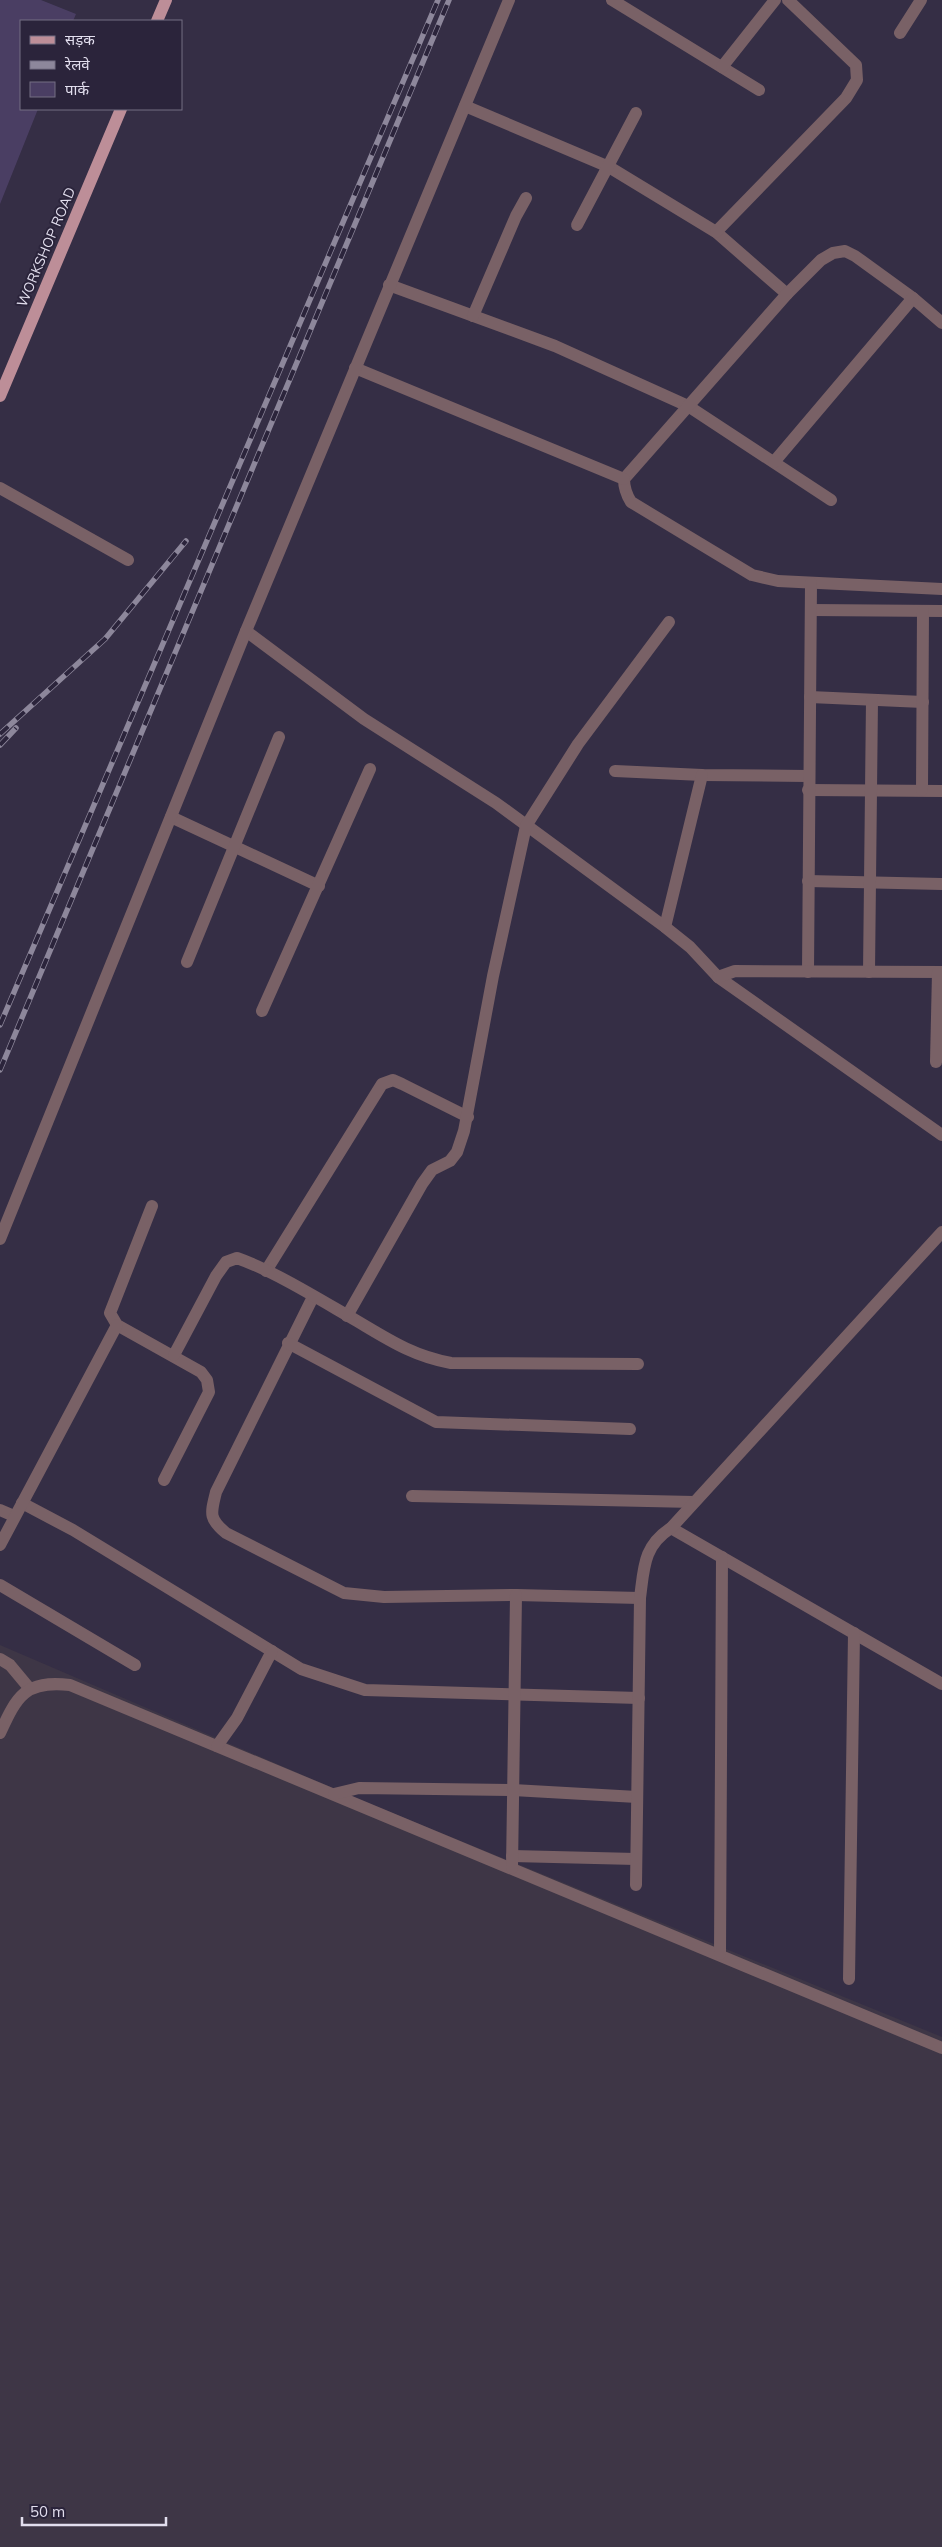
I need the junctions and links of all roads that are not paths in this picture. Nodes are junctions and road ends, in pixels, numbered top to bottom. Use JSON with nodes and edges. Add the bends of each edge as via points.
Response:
{"nodes":[{"id":1,"x":166,"y":0,"type":"edge"},
{"id":2,"x":509,"y":0,"type":"edge"},
{"id":3,"x":612,"y":0,"type":"edge"},
{"id":4,"x":775,"y":0,"type":"edge"},
{"id":5,"x":788,"y":0,"type":"edge"},
{"id":6,"x":920,"y":0,"type":"edge"},
{"id":7,"x":157,"y":20,"type":"edge"},
{"id":8,"x":900,"y":33,"type":"dead end"},
{"id":9,"x":722,"y":67,"type":"junction"},
{"id":10,"x":759,"y":90,"type":"dead end"},
{"id":11,"x":465,"y":106,"type":"junction"},
{"id":12,"x":121,"y":110,"type":"edge"},
{"id":13,"x":636,"y":113,"type":"dead end"},
{"id":14,"x":609,"y":167,"type":"junction"},
{"id":15,"x":526,"y":198,"type":"dead end"},
{"id":16,"x":577,"y":225,"type":"dead end"},
{"id":17,"x":716,"y":232,"type":"junction"},
{"id":18,"x":389,"y":285,"type":"junction"},
{"id":19,"x":787,"y":294,"type":"junction"},
{"id":20,"x":914,"y":298,"type":"junction"},
{"id":21,"x":473,"y":316,"type":"junction"},
{"id":22,"x":942,"y":323,"type":"edge"},
{"id":23,"x":355,"y":368,"type":"junction"},
{"id":24,"x":0,"y":396,"type":"edge"},
{"id":25,"x":688,"y":406,"type":"junction"},
{"id":26,"x":774,"y":462,"type":"junction"},
{"id":27,"x":624,"y":479,"type":"junction"},
{"id":28,"x":0,"y":488,"type":"edge"},
{"id":29,"x":831,"y":500,"type":"dead end"},
{"id":30,"x":128,"y":560,"type":"dead end"},
{"id":31,"x":812,"y":583,"type":"junction"},
{"id":32,"x":942,"y":589,"type":"edge"},
{"id":33,"x":811,"y":610,"type":"junction"},
{"id":34,"x":923,"y":611,"type":"junction"},
{"id":35,"x":942,"y":611,"type":"edge"},
{"id":36,"x":669,"y":622,"type":"dead end"},
{"id":37,"x":246,"y":631,"type":"junction"},
{"id":38,"x":810,"y":698,"type":"junction"},
{"id":39,"x":872,"y":700,"type":"junction"},
{"id":40,"x":923,"y":702,"type":"junction"},
{"id":41,"x":279,"y":737,"type":"dead end"},
{"id":42,"x":370,"y":769,"type":"dead end"},
{"id":43,"x":615,"y":771,"type":"dead end"},
{"id":44,"x":702,"y":775,"type":"junction"},
{"id":45,"x":808,"y":776,"type":"junction"},
{"id":46,"x":808,"y":790,"type":"junction"},
{"id":47,"x":922,"y":790,"type":"junction"},
{"id":48,"x":942,"y":790,"type":"edge"},
{"id":49,"x":870,"y":791,"type":"junction"},
{"id":50,"x":171,"y":817,"type":"junction"},
{"id":51,"x":526,"y":826,"type":"junction"},
{"id":52,"x":235,"y":845,"type":"junction"},
{"id":53,"x":808,"y":881,"type":"junction"},
{"id":54,"x":868,"y":883,"type":"junction"},
{"id":55,"x":942,"y":884,"type":"edge"},
{"id":56,"x":319,"y":886,"type":"junction"},
{"id":57,"x":665,"y":927,"type":"junction"},
{"id":58,"x":187,"y":962,"type":"dead end"},
{"id":59,"x":808,"y":972,"type":"junction"},
{"id":60,"x":869,"y":972,"type":"junction"},
{"id":61,"x":940,"y":972,"type":"edge"},
{"id":62,"x":718,"y":977,"type":"junction"},
{"id":63,"x":262,"y":1011,"type":"dead end"},
{"id":64,"x":936,"y":1062,"type":"dead end"},
{"id":65,"x":468,"y":1117,"type":"junction"},
{"id":66,"x":942,"y":1135,"type":"edge"},
{"id":67,"x":152,"y":1206,"type":"dead end"},
{"id":68,"x":942,"y":1232,"type":"edge"},
{"id":69,"x":0,"y":1239,"type":"edge"},
{"id":70,"x":266,"y":1271,"type":"junction"},
{"id":71,"x":313,"y":1297,"type":"junction"},
{"id":72,"x":348,"y":1316,"type":"junction"},
{"id":73,"x":117,"y":1325,"type":"junction"},
{"id":74,"x":288,"y":1343,"type":"junction"},
{"id":75,"x":174,"y":1355,"type":"junction"},
{"id":76,"x":638,"y":1364,"type":"dead end"},
{"id":77,"x":630,"y":1429,"type":"dead end"},
{"id":78,"x":164,"y":1480,"type":"dead end"},
{"id":79,"x":412,"y":1496,"type":"dead end"},
{"id":80,"x":694,"y":1502,"type":"junction"},
{"id":81,"x":22,"y":1503,"type":"junction"},
{"id":82,"x":0,"y":1510,"type":"edge"},
{"id":83,"x":14,"y":1516,"type":"junction"},
{"id":84,"x":671,"y":1528,"type":"junction"},
{"id":85,"x":0,"y":1545,"type":"edge"},
{"id":86,"x":722,"y":1557,"type":"junction"},
{"id":87,"x":0,"y":1585,"type":"edge"},
{"id":88,"x":516,"y":1595,"type":"junction"},
{"id":89,"x":640,"y":1598,"type":"junction"},
{"id":90,"x":854,"y":1633,"type":"junction"},
{"id":91,"x":272,"y":1650,"type":"junction"},
{"id":92,"x":0,"y":1659,"type":"edge"},
{"id":93,"x":135,"y":1665,"type":"dead end"},
{"id":94,"x":942,"y":1684,"type":"edge"},
{"id":95,"x":30,"y":1689,"type":"junction"},
{"id":96,"x":514,"y":1694,"type":"junction"},
{"id":97,"x":639,"y":1698,"type":"junction"},
{"id":98,"x":0,"y":1734,"type":"edge"},
{"id":99,"x":217,"y":1746,"type":"junction"},
{"id":100,"x":513,"y":1790,"type":"junction"},
{"id":101,"x":334,"y":1794,"type":"junction"},
{"id":102,"x":637,"y":1797,"type":"junction"},
{"id":103,"x":636,"y":1860,"type":"junction"},
{"id":104,"x":512,"y":1862,"type":"junction"},
{"id":105,"x":636,"y":1885,"type":"dead end"},
{"id":106,"x":720,"y":1954,"type":"junction"},
{"id":107,"x":849,"y":1979,"type":"dead end"},
{"id":108,"x":942,"y":2048,"type":"edge"}],
"edges":[{"from":1,"to":7,"type":"main road"},
{"from":2,"to":11,"type":"street"},
{"from":3,"to":9,"type":"street"},
{"from":4,"to":9,"type":"street"},
{"from":5,"to":17,"type":"street","via":[[856,65],[857,80],[846,98]]},
{"from":6,"to":8,"type":"street"},
{"from":9,"to":10,"type":"street"},
{"from":11,"to":14,"type":"street"},
{"from":11,"to":18,"type":"street"},
{"from":12,"to":24,"type":"main road","name":"WORKSHOP ROAD"},
{"from":13,"to":14,"type":"street"},
{"from":14,"to":16,"type":"street"},
{"from":14,"to":17,"type":"street"},
{"from":15,"to":21,"type":"street"},
{"from":17,"to":19,"type":"street"},
{"from":18,"to":21,"type":"street"},
{"from":18,"to":23,"type":"street"},
{"from":19,"to":20,"type":"street","via":[[821,260],[833,253],[846,251]]},
{"from":19,"to":25,"type":"street"},
{"from":20,"to":22,"type":"street"},
{"from":20,"to":26,"type":"street"},
{"from":21,"to":25,"type":"street","via":[[555,346]]},
{"from":23,"to":27,"type":"street"},
{"from":23,"to":37,"type":"street"},
{"from":25,"to":26,"type":"street"},
{"from":25,"to":27,"type":"street"},
{"from":26,"to":29,"type":"street"},
{"from":27,"to":31,"type":"street","via":[[630,502],[752,575],[778,581]]},
{"from":28,"to":30,"type":"street"},
{"from":31,"to":32,"type":"street"},
{"from":31,"to":33,"type":"street"},
{"from":33,"to":34,"type":"street"},
{"from":33,"to":38,"type":"street"},
{"from":34,"to":35,"type":"street"},
{"from":34,"to":40,"type":"street"},
{"from":36,"to":51,"type":"street","via":[[578,744]]},
{"from":37,"to":50,"type":"street"},
{"from":37,"to":51,"type":"street","via":[[364,719],[496,803]]},
{"from":38,"to":39,"type":"street"},
{"from":38,"to":45,"type":"street"},
{"from":39,"to":40,"type":"street"},
{"from":39,"to":49,"type":"street"},
{"from":40,"to":47,"type":"street"},
{"from":41,"to":52,"type":"street"},
{"from":42,"to":56,"type":"street"},
{"from":43,"to":44,"type":"street"},
{"from":44,"to":45,"type":"street"},
{"from":44,"to":57,"type":"street"},
{"from":45,"to":46,"type":"street"},
{"from":46,"to":49,"type":"street"},
{"from":46,"to":53,"type":"street"},
{"from":47,"to":48,"type":"street"},
{"from":47,"to":49,"type":"street"},
{"from":49,"to":54,"type":"street"},
{"from":50,"to":52,"type":"street"},
{"from":50,"to":69,"type":"street"},
{"from":51,"to":57,"type":"street"},
{"from":51,"to":65,"type":"street","via":[[493,976]]},
{"from":52,"to":56,"type":"street"},
{"from":52,"to":58,"type":"street"},
{"from":53,"to":54,"type":"street"},
{"from":53,"to":59,"type":"street"},
{"from":54,"to":55,"type":"street"},
{"from":54,"to":60,"type":"street"},
{"from":56,"to":63,"type":"street"},
{"from":57,"to":62,"type":"street","via":[[690,947]]},
{"from":59,"to":60,"type":"street"},
{"from":59,"to":62,"type":"street","via":[[735,971]]},
{"from":60,"to":61,"type":"street"},
{"from":61,"to":64,"type":"street"},
{"from":62,"to":66,"type":"street"},
{"from":65,"to":70,"type":"street","via":[[402,1084],[387,1080]]},
{"from":65,"to":72,"type":"street","via":[[457,1152],[450,1161],[432,1170],[422,1184]]},
{"from":67,"to":73,"type":"street","via":[[112,1303],[110,1313]]},
{"from":68,"to":80,"type":"street"},
{"from":70,"to":71,"type":"street"},
{"from":70,"to":75,"type":"street","via":[[237,1258],[226,1262]]},
{"from":71,"to":72,"type":"street"},
{"from":71,"to":74,"type":"street"},
{"from":72,"to":76,"type":"street","via":[[406,1350],[451,1363]]},
{"from":73,"to":75,"type":"street"},
{"from":73,"to":81,"type":"street"},
{"from":74,"to":77,"type":"street","via":[[436,1422]]},
{"from":74,"to":88,"type":"street","via":[[216,1492],[211,1514],[215,1524],[226,1533],[344,1593],[384,1597]]},
{"from":75,"to":78,"type":"street","via":[[201,1372],[207,1380],[209,1392]]},
{"from":79,"to":80,"type":"street"},
{"from":80,"to":84,"type":"street"},
{"from":81,"to":83,"type":"street"},
{"from":81,"to":91,"type":"street"},
{"from":82,"to":83,"type":"street"},
{"from":83,"to":85,"type":"street"},
{"from":84,"to":86,"type":"street"},
{"from":84,"to":89,"type":"street","via":[[651,1545]]},
{"from":86,"to":90,"type":"street"},
{"from":86,"to":106,"type":"street"},
{"from":87,"to":93,"type":"street"},
{"from":88,"to":89,"type":"street"},
{"from":88,"to":96,"type":"street"},
{"from":89,"to":97,"type":"street"},
{"from":90,"to":94,"type":"street"},
{"from":90,"to":107,"type":"street"},
{"from":91,"to":96,"type":"street","via":[[301,1669],[365,1690]]},
{"from":91,"to":99,"type":"street","via":[[237,1718]]},
{"from":92,"to":95,"type":"street","via":[[10,1665]]},
{"from":95,"to":98,"type":"street","via":[[13,1705]]},
{"from":95,"to":99,"type":"street","via":[[54,1683],[70,1685]]},
{"from":96,"to":97,"type":"street"},
{"from":96,"to":100,"type":"street"},
{"from":97,"to":102,"type":"street"},
{"from":99,"to":101,"type":"street"},
{"from":100,"to":101,"type":"street","via":[[359,1788]]},
{"from":100,"to":102,"type":"street"},
{"from":100,"to":104,"type":"street"},
{"from":101,"to":104,"type":"street"},
{"from":102,"to":103,"type":"street"},
{"from":103,"to":104,"type":"street"},
{"from":103,"to":105,"type":"street"},
{"from":104,"to":106,"type":"street"},
{"from":106,"to":108,"type":"street"}]}
